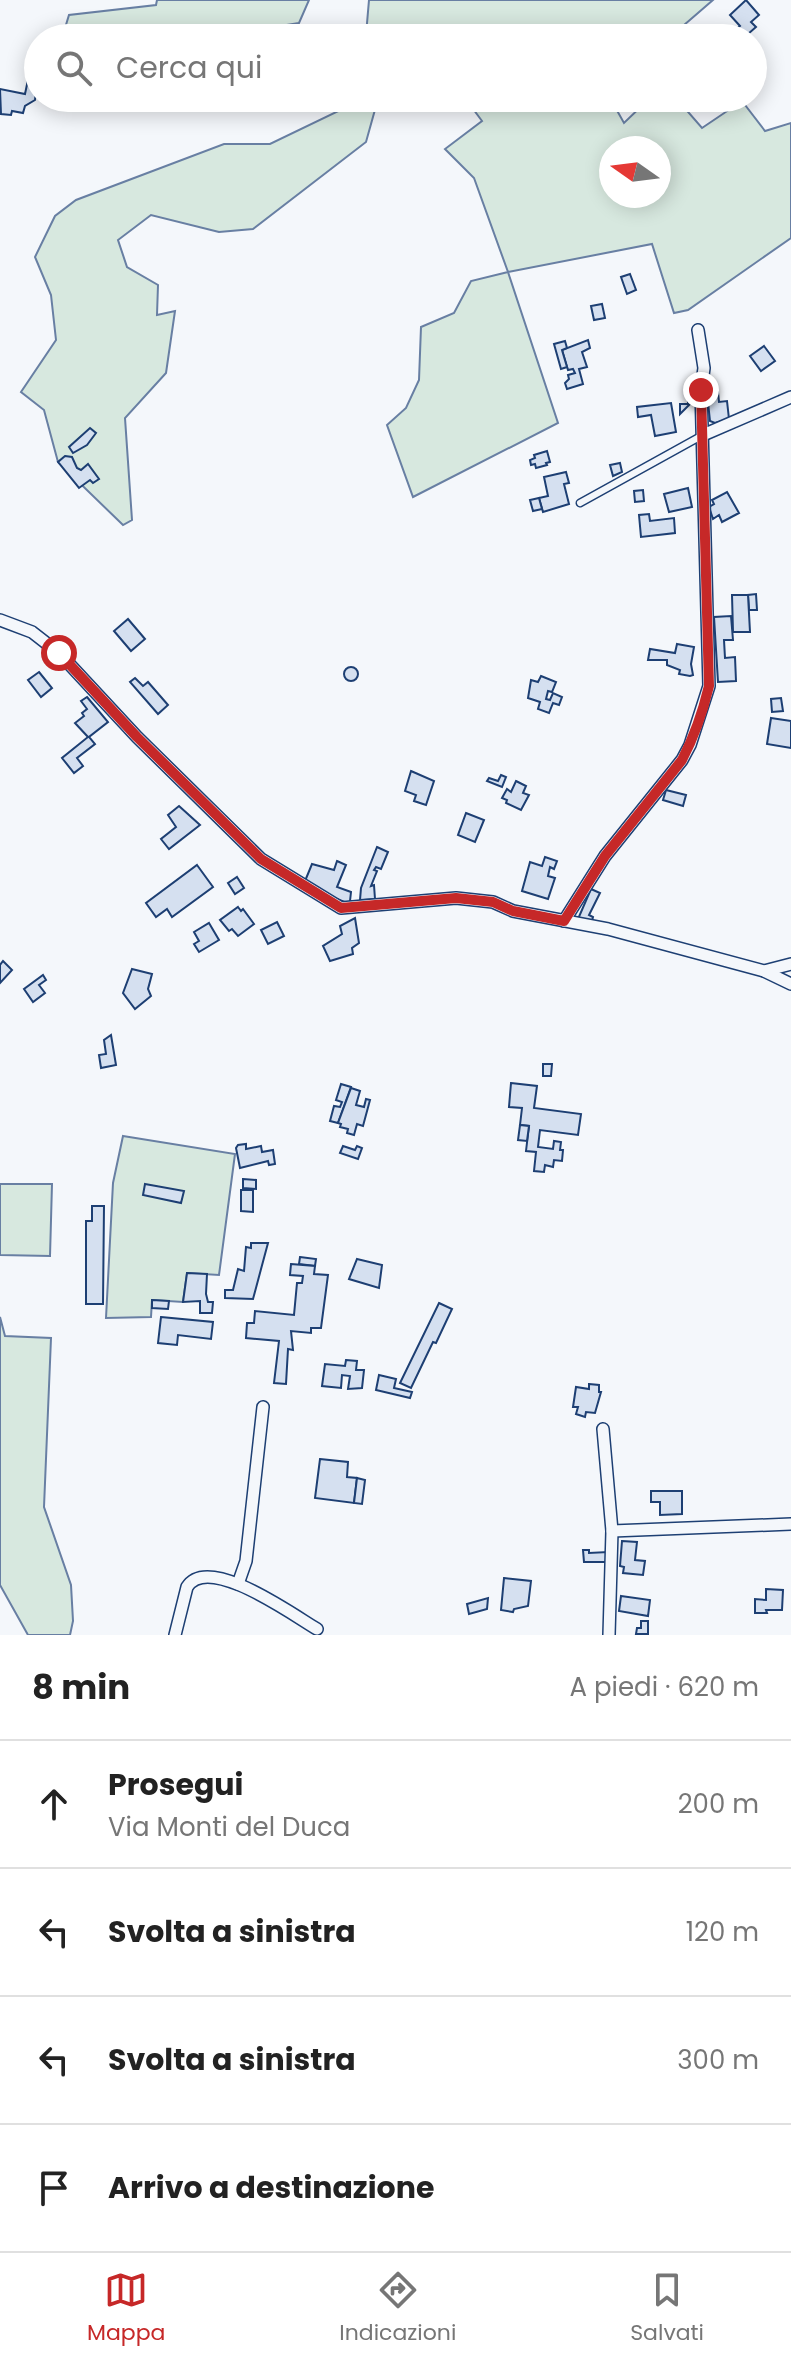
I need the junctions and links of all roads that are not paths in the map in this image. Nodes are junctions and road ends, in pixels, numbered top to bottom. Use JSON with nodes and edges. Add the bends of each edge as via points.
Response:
{"nodes":[{"id":1,"x":698,"y":330,"type":"dead end"},
{"id":2,"x":791,"y":397,"type":"edge"},
{"id":3,"x":703,"y":435,"type":"junction"},
{"id":4,"x":580,"y":503,"type":"dead end"},
{"id":5,"x":0,"y":620,"type":"edge"},
{"id":6,"x":564,"y":921,"type":"junction"},
{"id":7,"x":791,"y":964,"type":"edge"},
{"id":8,"x":764,"y":971,"type":"junction"},
{"id":9,"x":791,"y":984,"type":"edge"},
{"id":10,"x":263,"y":1407,"type":"dead end"},
{"id":11,"x":603,"y":1429,"type":"dead end"},
{"id":12,"x":791,"y":1524,"type":"edge"},
{"id":13,"x":612,"y":1531,"type":"junction"},
{"id":14,"x":238,"y":1584,"type":"junction"},
{"id":15,"x":317,"y":1629,"type":"dead end"},
{"id":16,"x":175,"y":1635,"type":"edge"},
{"id":17,"x":609,"y":1635,"type":"edge"}],
"edges":[{"from":1,"to":3,"type":"street","via":[[704,368]]},
{"from":2,"to":3,"type":"street"},
{"from":3,"to":4,"type":"lane"},
{"from":3,"to":6,"type":"street","via":[[706,697],[682,760],[605,856]]},
{"from":5,"to":6,"type":"street","via":[[32,632],[59,653],[261,859],[341,908],[456,898]]},
{"from":6,"to":8,"type":"street"},
{"from":7,"to":8,"type":"street"},
{"from":8,"to":9,"type":"street"},
{"from":10,"to":14,"type":"street","via":[[246,1561]]},
{"from":11,"to":13,"type":"street"},
{"from":12,"to":13,"type":"street"},
{"from":13,"to":17,"type":"street"},
{"from":14,"to":15,"type":"street"},
{"from":14,"to":16,"type":"street","via":[[209,1577],[190,1582]]}]}
